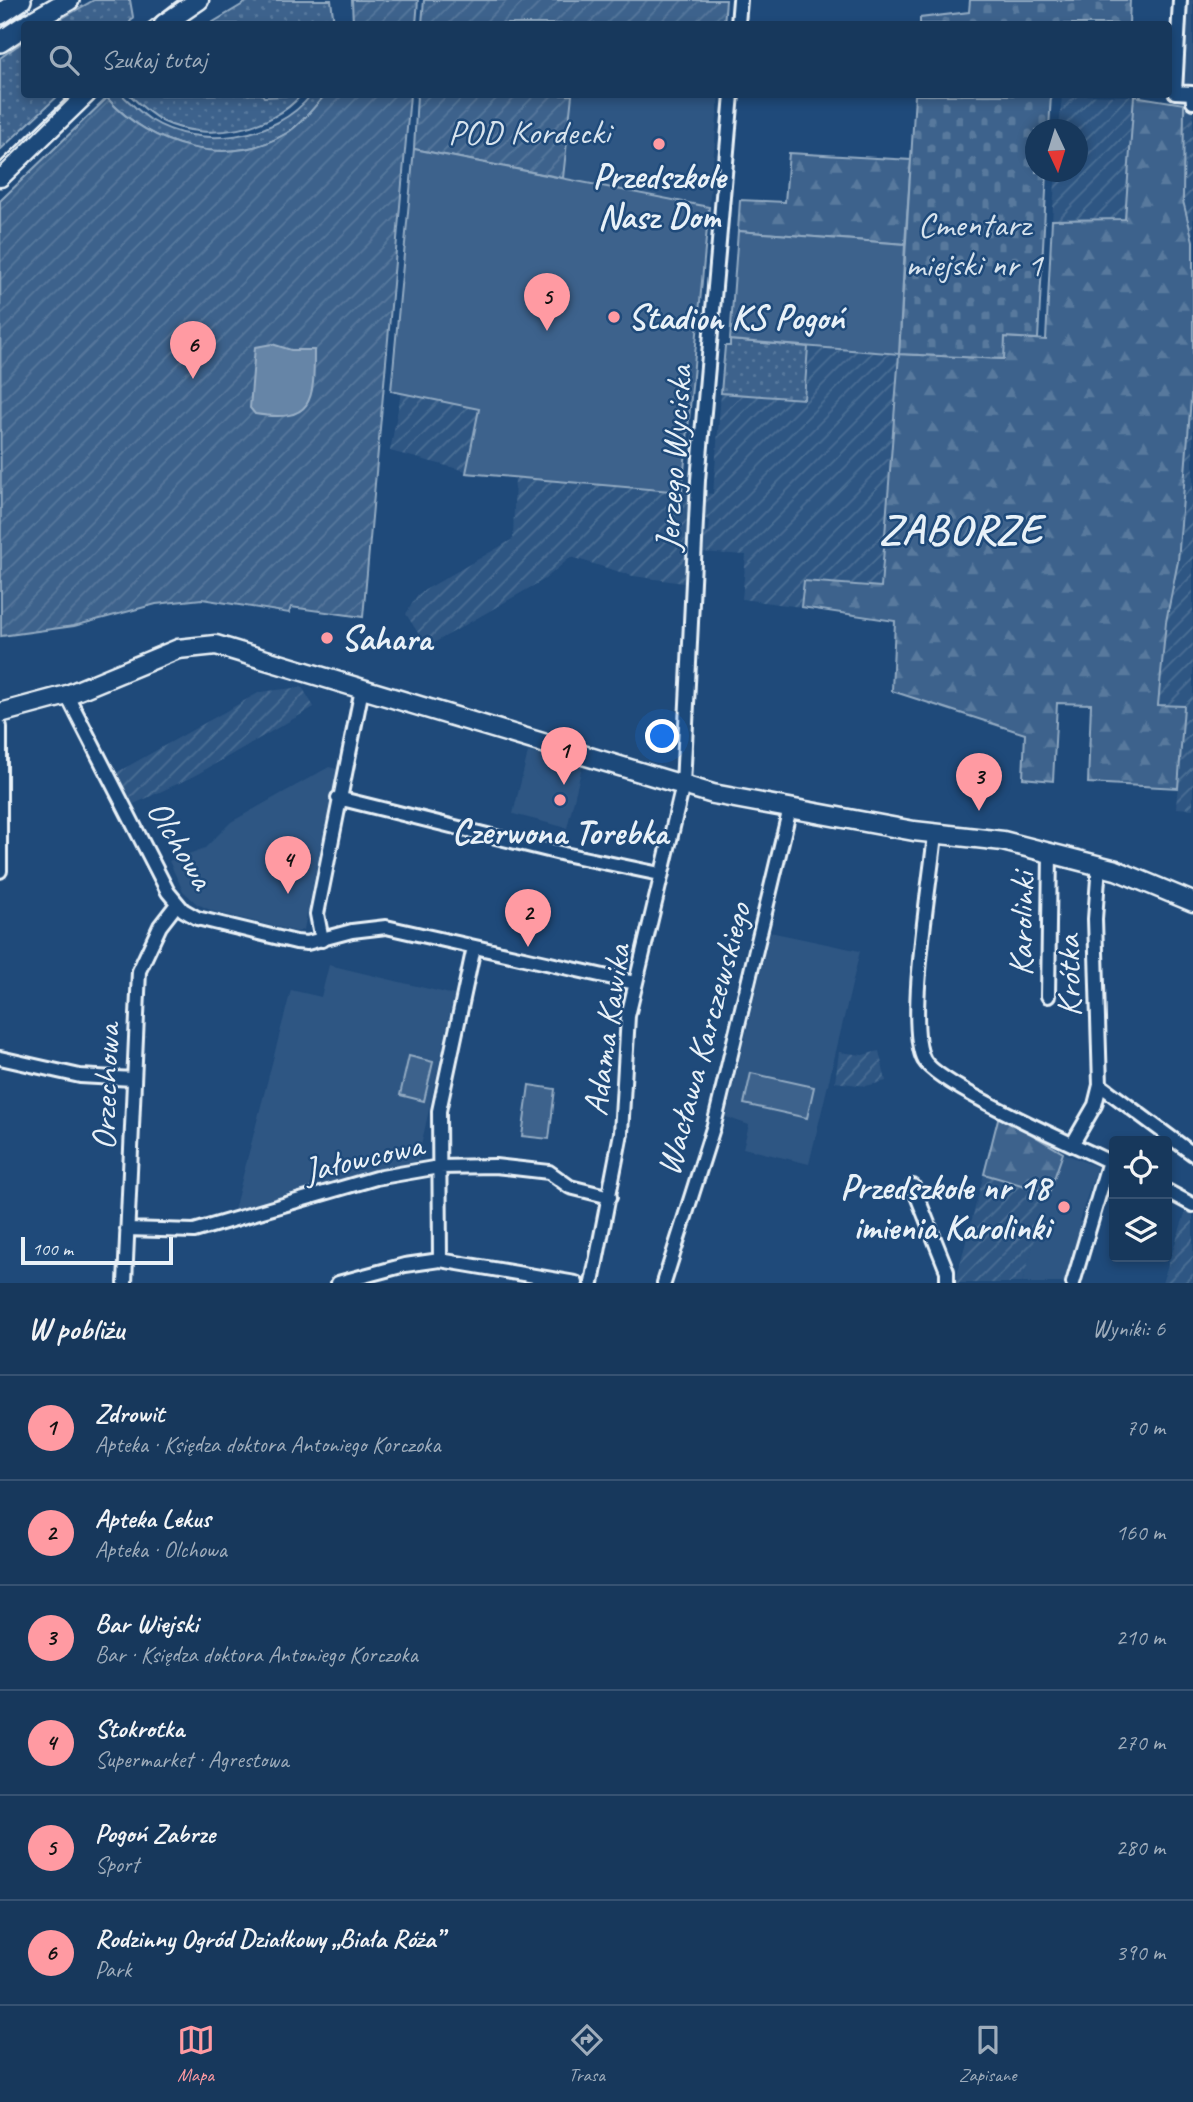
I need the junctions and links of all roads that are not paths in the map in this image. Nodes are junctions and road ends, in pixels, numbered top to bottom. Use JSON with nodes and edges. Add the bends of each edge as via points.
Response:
{"nodes":[{"id":1,"x":22,"y":0,"type":"edge"},
{"id":2,"x":69,"y":0,"type":"edge"},
{"id":3,"x":199,"y":0,"type":"edge"},
{"id":4,"x":740,"y":0,"type":"edge"},
{"id":5,"x":1180,"y":0,"type":"edge"},
{"id":6,"x":0,"y":14,"type":"edge"},
{"id":7,"x":33,"y":21,"type":"edge"},
{"id":8,"x":168,"y":21,"type":"edge"},
{"id":9,"x":738,"y":21,"type":"edge"},
{"id":10,"x":21,"y":28,"type":"edge"},
{"id":11,"x":0,"y":42,"type":"edge"},
{"id":12,"x":1172,"y":92,"type":"edge"},
{"id":13,"x":82,"y":98,"type":"edge"},
{"id":14,"x":732,"y":98,"type":"edge"},
{"id":15,"x":1193,"y":102,"type":"edge"},
{"id":16,"x":0,"y":177,"type":"edge"},
{"id":17,"x":362,"y":689,"type":"junction"},
{"id":18,"x":66,"y":695,"type":"junction"},
{"id":19,"x":0,"y":713,"type":"edge"},
{"id":20,"x":0,"y":726,"type":"edge"},
{"id":21,"x":683,"y":785,"type":"junction"},
{"id":22,"x":338,"y":798,"type":"junction"},
{"id":23,"x":790,"y":808,"type":"junction"},
{"id":24,"x":0,"y":818,"type":"edge"},
{"id":25,"x":935,"y":834,"type":"junction"},
{"id":26,"x":1050,"y":853,"type":"junction"},
{"id":27,"x":1099,"y":865,"type":"junction"},
{"id":28,"x":0,"y":870,"type":"edge"},
{"id":29,"x":660,"y":874,"type":"junction"},
{"id":30,"x":1193,"y":902,"type":"edge"},
{"id":31,"x":177,"y":904,"type":"junction"},
{"id":32,"x":322,"y":940,"type":"junction"},
{"id":33,"x":474,"y":947,"type":"junction"},
{"id":34,"x":635,"y":983,"type":"junction"},
{"id":35,"x":1048,"y":996,"type":"dead end"},
{"id":36,"x":0,"y":1058,"type":"edge"},
{"id":37,"x":133,"y":1079,"type":"junction"},
{"id":38,"x":1100,"y":1085,"type":"junction"},
{"id":39,"x":1073,"y":1143,"type":"junction"},
{"id":40,"x":1193,"y":1154,"type":"edge"},
{"id":41,"x":1109,"y":1162,"type":"edge"},
{"id":42,"x":439,"y":1167,"type":"junction"},
{"id":43,"x":1109,"y":1169,"type":"edge"},
{"id":44,"x":913,"y":1186,"type":"dead end"},
{"id":45,"x":1172,"y":1194,"type":"edge"},
{"id":46,"x":610,"y":1197,"type":"junction"},
{"id":47,"x":1193,"y":1205,"type":"edge"},
{"id":48,"x":127,"y":1229,"type":"junction"},
{"id":49,"x":440,"y":1260,"type":"junction"},
{"id":50,"x":125,"y":1283,"type":"edge"},
{"id":51,"x":338,"y":1283,"type":"edge"},
{"id":52,"x":576,"y":1283,"type":"edge"},
{"id":53,"x":592,"y":1283,"type":"edge"},
{"id":54,"x":664,"y":1283,"type":"edge"},
{"id":55,"x":947,"y":1283,"type":"edge"},
{"id":56,"x":1073,"y":1283,"type":"edge"}],
"edges":[{"from":1,"to":6,"type":"main road"},
{"from":2,"to":7,"type":"main road"},
{"from":3,"to":8,"type":"street"},
{"from":4,"to":9,"type":"street"},
{"from":5,"to":12,"type":"street"},
{"from":10,"to":11,"type":"main road"},
{"from":12,"to":15,"type":"street","via":[[1192,93]]},
{"from":13,"to":16,"type":"street"},
{"from":14,"to":21,"type":"street","name":"Jerzego Wyciska","via":[[699,470]]},
{"from":17,"to":18,"type":"street","via":[[234,649],[200,645],[157,657]]},
{"from":17,"to":21,"type":"street"},
{"from":17,"to":22,"type":"street"},
{"from":18,"to":19,"type":"street"},
{"from":18,"to":31,"type":"street","name":"Olchowa"},
{"from":20,"to":24,"type":"street"},
{"from":21,"to":23,"type":"street"},
{"from":21,"to":29,"type":"street","name":"Adama Kawika"},
{"from":22,"to":29,"type":"street"},
{"from":22,"to":32,"type":"street","via":[[317,914]]},
{"from":23,"to":25,"type":"street"},
{"from":23,"to":54,"type":"street","name":"Wacława Karczewskiego","via":[[716,1117]]},
{"from":24,"to":28,"type":"street"},
{"from":25,"to":26,"type":"street","via":[[987,838]]},
{"from":25,"to":39,"type":"street","via":[[915,1019],[924,1059],[946,1082]]},
{"from":26,"to":27,"type":"street"},
{"from":26,"to":35,"type":"street","name":"Karolinki"},
{"from":27,"to":30,"type":"street"},
{"from":27,"to":38,"type":"street","name":"Krótka","via":[[1095,919]]},
{"from":29,"to":34,"type":"street","name":"Adama Kawika"},
{"from":31,"to":32,"type":"street","name":"Olchowa","via":[[197,918],[239,929],[296,942]]},
{"from":31,"to":37,"type":"street","name":"Orzechowa","via":[[160,926],[139,971]]},
{"from":32,"to":33,"type":"street","name":"Olchowa","via":[[386,927]]},
{"from":33,"to":34,"type":"street","name":"Olchowa"},
{"from":33,"to":42,"type":"street","via":[[439,1111]]},
{"from":34,"to":46,"type":"street","name":"Adama Kawika"},
{"from":36,"to":37,"type":"street","via":[[80,1076]]},
{"from":37,"to":48,"type":"street","name":"Orzechowa"},
{"from":38,"to":39,"type":"street","name":"Krótka","via":[[1095,1105]]},
{"from":38,"to":40,"type":"street"},
{"from":39,"to":41,"type":"street"},
{"from":42,"to":46,"type":"street","name":"Jałowcowa","via":[[495,1166],[549,1172],[570,1187]]},
{"from":42,"to":48,"type":"street","name":"Jałowcowa","via":[[376,1178],[194,1231]]},
{"from":42,"to":49,"type":"street"},
{"from":43,"to":56,"type":"street"},
{"from":44,"to":55,"type":"street","via":[[947,1271]]},
{"from":45,"to":47,"type":"street"},
{"from":46,"to":53,"type":"street","name":"Adama Kawika"},
{"from":48,"to":50,"type":"street","name":"Orzechowa"},
{"from":49,"to":51,"type":"street"},
{"from":49,"to":52,"type":"street"}]}
